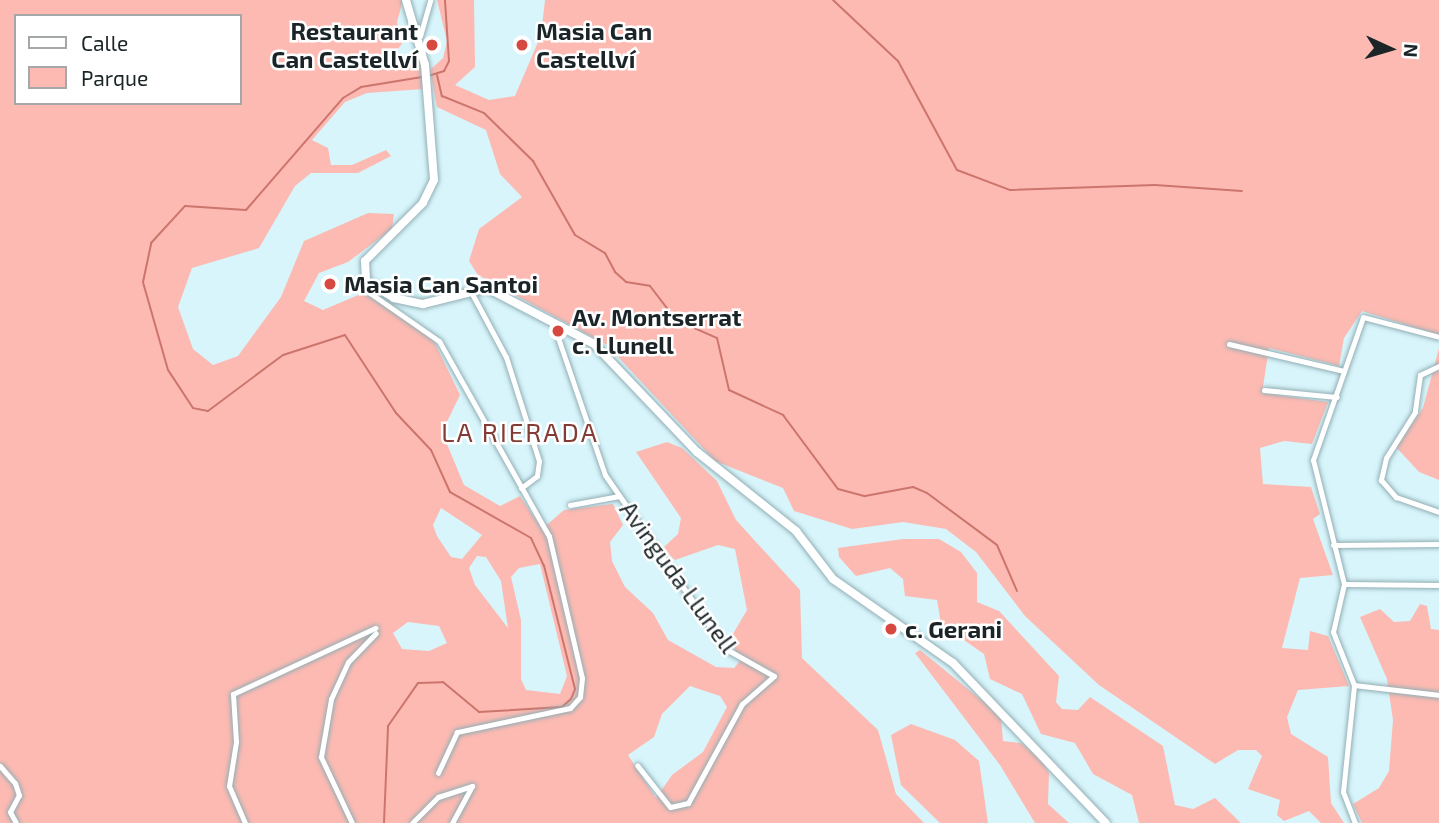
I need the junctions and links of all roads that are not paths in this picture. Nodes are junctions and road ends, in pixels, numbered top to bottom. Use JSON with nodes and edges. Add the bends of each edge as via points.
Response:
{"nodes":[{"id":1,"x":407,"y":0,"type":"edge"},
{"id":2,"x":430,"y":0,"type":"edge"},
{"id":3,"x":428,"y":8,"type":"junction"},
{"id":4,"x":413,"y":15,"type":"junction"},
{"id":5,"x":424,"y":15,"type":"junction"},
{"id":6,"x":420,"y":36,"type":"junction"},
{"id":7,"x":366,"y":281,"type":"junction"},
{"id":8,"x":470,"y":289,"type":"junction"},
{"id":9,"x":554,"y":326,"type":"junction"},
{"id":10,"x":1439,"y":337,"type":"edge"},
{"id":11,"x":1229,"y":344,"type":"dead end"},
{"id":12,"x":1439,"y":366,"type":"edge"},
{"id":13,"x":1344,"y":371,"type":"junction"},
{"id":14,"x":1264,"y":390,"type":"dead end"},
{"id":15,"x":1337,"y":397,"type":"junction"},
{"id":16,"x":521,"y":488,"type":"junction"},
{"id":17,"x":619,"y":496,"type":"junction"},
{"id":18,"x":570,"y":505,"type":"dead end"},
{"id":19,"x":1439,"y":512,"type":"edge"},
{"id":20,"x":1439,"y":544,"type":"edge"},
{"id":21,"x":1333,"y":545,"type":"junction"},
{"id":22,"x":1344,"y":584,"type":"junction"},
{"id":23,"x":1439,"y":585,"type":"edge"},
{"id":24,"x":1354,"y":685,"type":"junction"},
{"id":25,"x":1439,"y":695,"type":"edge"},
{"id":26,"x":0,"y":765,"type":"edge"},
{"id":27,"x":637,"y":765,"type":"dead end"},
{"id":28,"x":439,"y":773,"type":"dead end"},
{"id":29,"x":412,"y":822,"type":"edge"},
{"id":30,"x":16,"y":823,"type":"edge"},
{"id":31,"x":245,"y":823,"type":"edge"},
{"id":32,"x":352,"y":823,"type":"edge"},
{"id":33,"x":452,"y":823,"type":"edge"},
{"id":34,"x":1106,"y":823,"type":"edge"},
{"id":35,"x":1355,"y":823,"type":"edge"}],
"edges":[{"from":1,"to":4,"type":"street"},
{"from":2,"to":3,"type":"street"},
{"from":3,"to":4,"type":"street"},
{"from":3,"to":5,"type":"street"},
{"from":4,"to":5,"type":"street"},
{"from":4,"to":6,"type":"street"},
{"from":5,"to":6,"type":"street"},
{"from":6,"to":7,"type":"street","via":[[428,84],[433,186],[365,261]]},
{"from":7,"to":8,"type":"street","via":[[394,299],[423,304],[444,303]]},
{"from":7,"to":16,"type":"street","via":[[376,298],[437,339]]},
{"from":8,"to":9,"type":"street","via":[[490,289]]},
{"from":8,"to":16,"type":"street","via":[[506,357],[539,461],[537,476]]},
{"from":9,"to":17,"type":"street","name":"Avinguda Llunell","via":[[598,462]]},
{"from":9,"to":34,"type":"street","via":[[607,354],[696,452],[796,531],[833,579],[953,663]]},
{"from":10,"to":13,"type":"street","via":[[1365,316]]},
{"from":11,"to":13,"type":"street"},
{"from":12,"to":19,"type":"street","via":[[1420,375],[1415,412],[1386,458],[1381,481],[1396,497]]},
{"from":13,"to":15,"type":"street"},
{"from":14,"to":15,"type":"street"},
{"from":15,"to":21,"type":"street","via":[[1314,460]]},
{"from":16,"to":28,"type":"street","via":[[554,547],[581,694],[565,710],[457,732]]},
{"from":17,"to":18,"type":"street"},
{"from":17,"to":27,"type":"street","name":"Avinguda Llunell","via":[[726,649],[774,676],[735,715],[688,803],[670,807]]},
{"from":20,"to":21,"type":"street"},
{"from":21,"to":22,"type":"street"},
{"from":22,"to":23,"type":"street"},
{"from":22,"to":24,"type":"street","via":[[1333,632]]},
{"from":24,"to":25,"type":"street"},
{"from":24,"to":35,"type":"street","via":[[1343,792]]},
{"from":26,"to":30,"type":"street","via":[[19,795],[10,812]]},
{"from":29,"to":33,"type":"street","via":[[438,797],[472,786]]},
{"from":31,"to":32,"type":"street","via":[[229,786],[236,742],[233,694],[375,631],[344,669],[329,706],[321,757]]}]}
